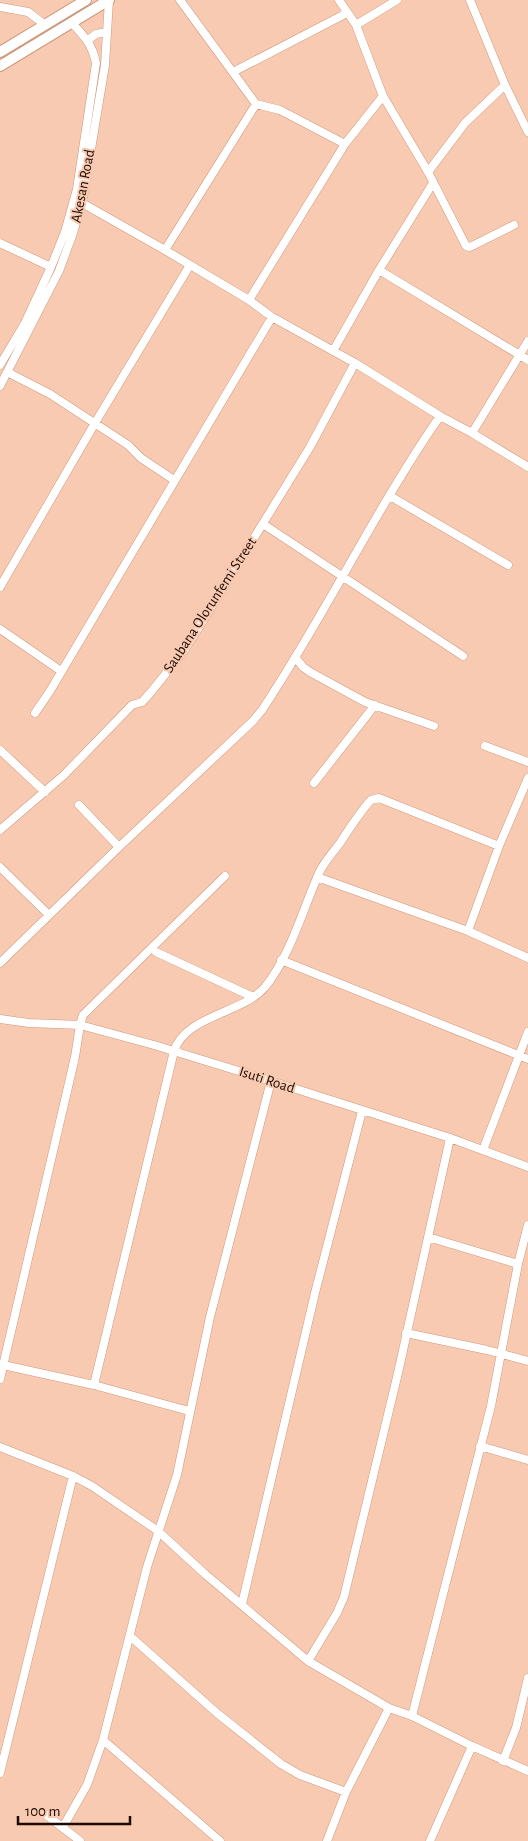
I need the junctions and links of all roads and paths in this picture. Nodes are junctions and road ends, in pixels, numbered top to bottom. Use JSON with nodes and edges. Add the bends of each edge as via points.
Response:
{"nodes":[{"id":1,"x":86,"y":0,"type":"edge"},
{"id":2,"x":109,"y":0,"type":"edge"},
{"id":3,"x":180,"y":0,"type":"edge"},
{"id":4,"x":339,"y":0,"type":"edge"},
{"id":5,"x":397,"y":0,"type":"edge"},
{"id":6,"x":470,"y":0,"type":"edge"},
{"id":7,"x":0,"y":7,"type":"edge"},
{"id":8,"x":347,"y":14,"type":"junction"},
{"id":9,"x":72,"y":23,"type":"junction"},
{"id":10,"x":44,"y":24,"type":"junction"},
{"id":11,"x":356,"y":25,"type":"junction"},
{"id":12,"x":107,"y":32,"type":"junction"},
{"id":13,"x":88,"y":40,"type":"junction"},
{"id":14,"x":0,"y":52,"type":"edge"},
{"id":15,"x":0,"y":66,"type":"edge"},
{"id":16,"x":233,"y":72,"type":"junction"},
{"id":17,"x":505,"y":85,"type":"junction"},
{"id":18,"x":383,"y":96,"type":"junction"},
{"id":19,"x":256,"y":104,"type":"junction"},
{"id":20,"x":528,"y":132,"type":"edge"},
{"id":21,"x":344,"y":144,"type":"junction"},
{"id":22,"x":428,"y":172,"type":"junction"},
{"id":23,"x":433,"y":183,"type":"junction"},
{"id":24,"x":82,"y":203,"type":"junction"},
{"id":25,"x":514,"y":226,"type":"dead end"},
{"id":26,"x":0,"y":244,"type":"edge"},
{"id":27,"x":165,"y":250,"type":"junction"},
{"id":28,"x":190,"y":265,"type":"junction"},
{"id":29,"x":51,"y":267,"type":"junction"},
{"id":30,"x":379,"y":270,"type":"junction"},
{"id":31,"x":249,"y":300,"type":"junction"},
{"id":32,"x":272,"y":316,"type":"junction"},
{"id":33,"x":528,"y":341,"type":"edge"},
{"id":34,"x":333,"y":351,"type":"junction"},
{"id":35,"x":520,"y":355,"type":"junction"},
{"id":36,"x":2,"y":356,"type":"edge"},
{"id":37,"x":528,"y":360,"type":"edge"},
{"id":38,"x":355,"y":363,"type":"junction"},
{"id":39,"x":0,"y":365,"type":"edge"},
{"id":40,"x":7,"y":372,"type":"junction"},
{"id":41,"x":0,"y":386,"type":"edge"},
{"id":42,"x":440,"y":416,"type":"junction"},
{"id":43,"x":95,"y":423,"type":"junction"},
{"id":44,"x":472,"y":433,"type":"junction"},
{"id":45,"x":528,"y":467,"type":"edge"},
{"id":46,"x":174,"y":480,"type":"junction"},
{"id":47,"x":390,"y":496,"type":"junction"},
{"id":48,"x":263,"y":524,"type":"junction"},
{"id":49,"x":508,"y":565,"type":"dead end"},
{"id":50,"x":343,"y":577,"type":"junction"},
{"id":51,"x":0,"y":587,"type":"edge"},
{"id":52,"x":0,"y":629,"type":"edge"},
{"id":53,"x":463,"y":656,"type":"dead end"},
{"id":54,"x":295,"y":657,"type":"junction"},
{"id":55,"x":61,"y":671,"type":"junction"},
{"id":56,"x":375,"y":705,"type":"junction"},
{"id":57,"x":35,"y":713,"type":"dead end"},
{"id":58,"x":434,"y":726,"type":"dead end"},
{"id":59,"x":485,"y":746,"type":"dead end"},
{"id":60,"x":0,"y":750,"type":"edge"},
{"id":61,"x":528,"y":762,"type":"edge"},
{"id":62,"x":528,"y":778,"type":"edge"},
{"id":63,"x":314,"y":783,"type":"dead end"},
{"id":64,"x":45,"y":792,"type":"junction"},
{"id":65,"x":79,"y":805,"type":"dead end"},
{"id":66,"x":0,"y":830,"type":"edge"},
{"id":67,"x":499,"y":846,"type":"junction"},
{"id":68,"x":118,"y":847,"type":"junction"},
{"id":69,"x":0,"y":867,"type":"edge"},
{"id":70,"x":225,"y":876,"type":"dead end"},
{"id":71,"x":318,"y":877,"type":"junction"},
{"id":72,"x":49,"y":915,"type":"junction"},
{"id":73,"x":468,"y":931,"type":"junction"},
{"id":74,"x":156,"y":952,"type":"dead end"},
{"id":75,"x":528,"y":958,"type":"edge"},
{"id":76,"x":282,"y":960,"type":"junction"},
{"id":77,"x":0,"y":963,"type":"edge"},
{"id":78,"x":253,"y":997,"type":"junction"},
{"id":79,"x":0,"y":1019,"type":"edge"},
{"id":80,"x":80,"y":1025,"type":"junction"},
{"id":81,"x":528,"y":1032,"type":"edge"},
{"id":82,"x":174,"y":1051,"type":"junction"},
{"id":83,"x":519,"y":1056,"type":"junction"},
{"id":84,"x":528,"y":1060,"type":"edge"},
{"id":85,"x":271,"y":1081,"type":"junction"},
{"id":86,"x":362,"y":1111,"type":"junction"},
{"id":87,"x":450,"y":1138,"type":"junction"},
{"id":88,"x":484,"y":1150,"type":"junction"},
{"id":89,"x":528,"y":1167,"type":"edge"},
{"id":90,"x":528,"y":1225,"type":"edge"},
{"id":91,"x":428,"y":1237,"type":"junction"},
{"id":92,"x":518,"y":1264,"type":"junction"},
{"id":93,"x":406,"y":1333,"type":"junction"},
{"id":94,"x":501,"y":1354,"type":"junction"},
{"id":95,"x":528,"y":1361,"type":"edge"},
{"id":96,"x":4,"y":1365,"type":"junction"},
{"id":97,"x":0,"y":1378,"type":"edge"},
{"id":98,"x":94,"y":1385,"type":"junction"},
{"id":99,"x":189,"y":1411,"type":"junction"},
{"id":100,"x":480,"y":1446,"type":"junction"},
{"id":101,"x":0,"y":1447,"type":"edge"},
{"id":102,"x":528,"y":1460,"type":"edge"},
{"id":103,"x":73,"y":1476,"type":"junction"},
{"id":104,"x":158,"y":1531,"type":"junction"},
{"id":105,"x":242,"y":1604,"type":"junction"},
{"id":106,"x":130,"y":1636,"type":"junction"},
{"id":107,"x":308,"y":1661,"type":"junction"},
{"id":108,"x":528,"y":1678,"type":"edge"},
{"id":109,"x":388,"y":1708,"type":"junction"},
{"id":110,"x":412,"y":1716,"type":"junction"},
{"id":111,"x":103,"y":1740,"type":"junction"},
{"id":112,"x":472,"y":1746,"type":"junction"},
{"id":113,"x":503,"y":1761,"type":"junction"},
{"id":114,"x":528,"y":1771,"type":"edge"},
{"id":115,"x":0,"y":1773,"type":"edge"},
{"id":116,"x":346,"y":1792,"type":"junction"},
{"id":117,"x":45,"y":1814,"type":"dead end"},
{"id":118,"x":63,"y":1827,"type":"junction"},
{"id":119,"x":80,"y":1841,"type":"edge"},
{"id":120,"x":220,"y":1841,"type":"edge"},
{"id":121,"x":327,"y":1841,"type":"edge"},
{"id":122,"x":430,"y":1841,"type":"edge"}],
"edges":[{"from":1,"to":10,"type":"main road"},
{"from":2,"to":9,"type":"main road"},
{"from":2,"to":12,"type":"street","name":"Akesan Road"},
{"from":3,"to":16,"type":"street"},
{"from":4,"to":8,"type":"street"},
{"from":5,"to":11,"type":"street"},
{"from":6,"to":17,"type":"street"},
{"from":7,"to":10,"type":"street","via":[[28,12]]},
{"from":8,"to":11,"type":"street"},
{"from":8,"to":16,"type":"street"},
{"from":9,"to":13,"type":"street","name":"Akesan Road"},
{"from":9,"to":15,"type":"main road"},
{"from":10,"to":14,"type":"main road"},
{"from":11,"to":18,"type":"street"},
{"from":12,"to":13,"type":"street"},
{"from":12,"to":24,"type":"street","name":"Akesan Road","via":[[105,65]]},
{"from":13,"to":29,"type":"street","name":"Akesan Road","via":[[96,63],[76,189],[65,232]]},
{"from":16,"to":19,"type":"street"},
{"from":17,"to":20,"type":"street"},
{"from":17,"to":22,"type":"street","via":[[465,123]]},
{"from":18,"to":21,"type":"street"},
{"from":18,"to":22,"type":"street"},
{"from":19,"to":21,"type":"street","via":[[280,110]]},
{"from":19,"to":27,"type":"street"},
{"from":21,"to":31,"type":"street"},
{"from":22,"to":23,"type":"street"},
{"from":23,"to":25,"type":"street","via":[[468,247]]},
{"from":23,"to":30,"type":"street"},
{"from":24,"to":27,"type":"street"},
{"from":24,"to":40,"type":"street","name":"Akesan Road","via":[[59,271]]},
{"from":26,"to":29,"type":"street"},
{"from":27,"to":28,"type":"street"},
{"from":28,"to":31,"type":"street"},
{"from":28,"to":43,"type":"street"},
{"from":29,"to":36,"type":"street","name":"Akesan Road","via":[[25,323]]},
{"from":30,"to":34,"type":"street"},
{"from":30,"to":35,"type":"street"},
{"from":31,"to":32,"type":"street"},
{"from":32,"to":34,"type":"street"},
{"from":32,"to":46,"type":"street"},
{"from":33,"to":35,"type":"street"},
{"from":34,"to":38,"type":"street"},
{"from":35,"to":37,"type":"street"},
{"from":35,"to":44,"type":"street"},
{"from":36,"to":39,"type":"street","name":"Akesan Road"},
{"from":38,"to":42,"type":"street"},
{"from":38,"to":48,"type":"street","name":"Saubana Olorunfemi Street","via":[[310,447]]},
{"from":40,"to":41,"type":"street","name":"Akesan Road"},
{"from":40,"to":43,"type":"street","via":[[50,394]]},
{"from":42,"to":44,"type":"street"},
{"from":42,"to":47,"type":"street"},
{"from":43,"to":46,"type":"street"},
{"from":43,"to":51,"type":"street"},
{"from":44,"to":45,"type":"street"},
{"from":46,"to":55,"type":"street"},
{"from":47,"to":49,"type":"street"},
{"from":47,"to":50,"type":"street"},
{"from":48,"to":50,"type":"street"},
{"from":48,"to":64,"type":"street","name":"Saubana Olorunfemi Street","via":[[189,643],[151,692],[142,702],[132,705]]},
{"from":50,"to":53,"type":"street"},
{"from":50,"to":54,"type":"street"},
{"from":52,"to":55,"type":"street"},
{"from":54,"to":56,"type":"street","via":[[310,672]]},
{"from":54,"to":68,"type":"street","via":[[253,721]]},
{"from":55,"to":57,"type":"street"},
{"from":56,"to":58,"type":"street"},
{"from":56,"to":63,"type":"street"},
{"from":59,"to":61,"type":"street"},
{"from":60,"to":64,"type":"street"},
{"from":62,"to":67,"type":"street"},
{"from":64,"to":66,"type":"street","name":"Saubana Olorunfemi Street"},
{"from":65,"to":68,"type":"street"},
{"from":67,"to":71,"type":"street","via":[[378,798],[365,807]]},
{"from":67,"to":73,"type":"street"},
{"from":68,"to":72,"type":"street"},
{"from":69,"to":72,"type":"street"},
{"from":70,"to":80,"type":"street","via":[[88,1009]]},
{"from":71,"to":73,"type":"street"},
{"from":71,"to":76,"type":"street"},
{"from":72,"to":77,"type":"street"},
{"from":73,"to":75,"type":"street"},
{"from":74,"to":78,"type":"street"},
{"from":76,"to":78,"type":"street","via":[[264,988]]},
{"from":76,"to":83,"type":"street"},
{"from":78,"to":82,"type":"street","via":[[186,1033]]},
{"from":79,"to":80,"type":"street","name":"Isuti Road"},
{"from":80,"to":82,"type":"street","name":"Isuti Road"},
{"from":80,"to":96,"type":"street"},
{"from":81,"to":83,"type":"street"},
{"from":82,"to":85,"type":"street","name":"Isuti Road"},
{"from":82,"to":98,"type":"street"},
{"from":83,"to":84,"type":"street"},
{"from":83,"to":88,"type":"street"},
{"from":85,"to":86,"type":"street","name":"Isuti Road"},
{"from":85,"to":99,"type":"street"},
{"from":86,"to":87,"type":"street","name":"Isuti Road"},
{"from":86,"to":105,"type":"street"},
{"from":87,"to":88,"type":"street","name":"Isuti Road"},
{"from":87,"to":91,"type":"street"},
{"from":88,"to":89,"type":"street","name":"Isuti Road"},
{"from":90,"to":92,"type":"street"},
{"from":91,"to":92,"type":"street"},
{"from":91,"to":93,"type":"street"},
{"from":92,"to":94,"type":"street"},
{"from":93,"to":94,"type":"street"},
{"from":93,"to":107,"type":"street","via":[[342,1604]]},
{"from":94,"to":95,"type":"street"},
{"from":94,"to":100,"type":"street"},
{"from":96,"to":97,"type":"street"},
{"from":96,"to":98,"type":"street"},
{"from":98,"to":99,"type":"street"},
{"from":99,"to":104,"type":"street","via":[[176,1475]]},
{"from":100,"to":102,"type":"street"},
{"from":100,"to":110,"type":"street"},
{"from":101,"to":103,"type":"street"},
{"from":103,"to":104,"type":"street"},
{"from":103,"to":115,"type":"street"},
{"from":104,"to":105,"type":"street"},
{"from":104,"to":106,"type":"street"},
{"from":105,"to":107,"type":"street"},
{"from":106,"to":111,"type":"street"},
{"from":106,"to":116,"type":"street","via":[[218,1714],[281,1764],[300,1775]]},
{"from":107,"to":109,"type":"street"},
{"from":108,"to":113,"type":"street","via":[[518,1720]]},
{"from":109,"to":110,"type":"street"},
{"from":109,"to":116,"type":"street"},
{"from":110,"to":112,"type":"street"},
{"from":111,"to":118,"type":"street","via":[[87,1785]]},
{"from":111,"to":120,"type":"street"},
{"from":112,"to":113,"type":"street"},
{"from":112,"to":122,"type":"street"},
{"from":113,"to":114,"type":"street"},
{"from":116,"to":121,"type":"street"},
{"from":117,"to":118,"type":"street"},
{"from":118,"to":119,"type":"street"}]}
